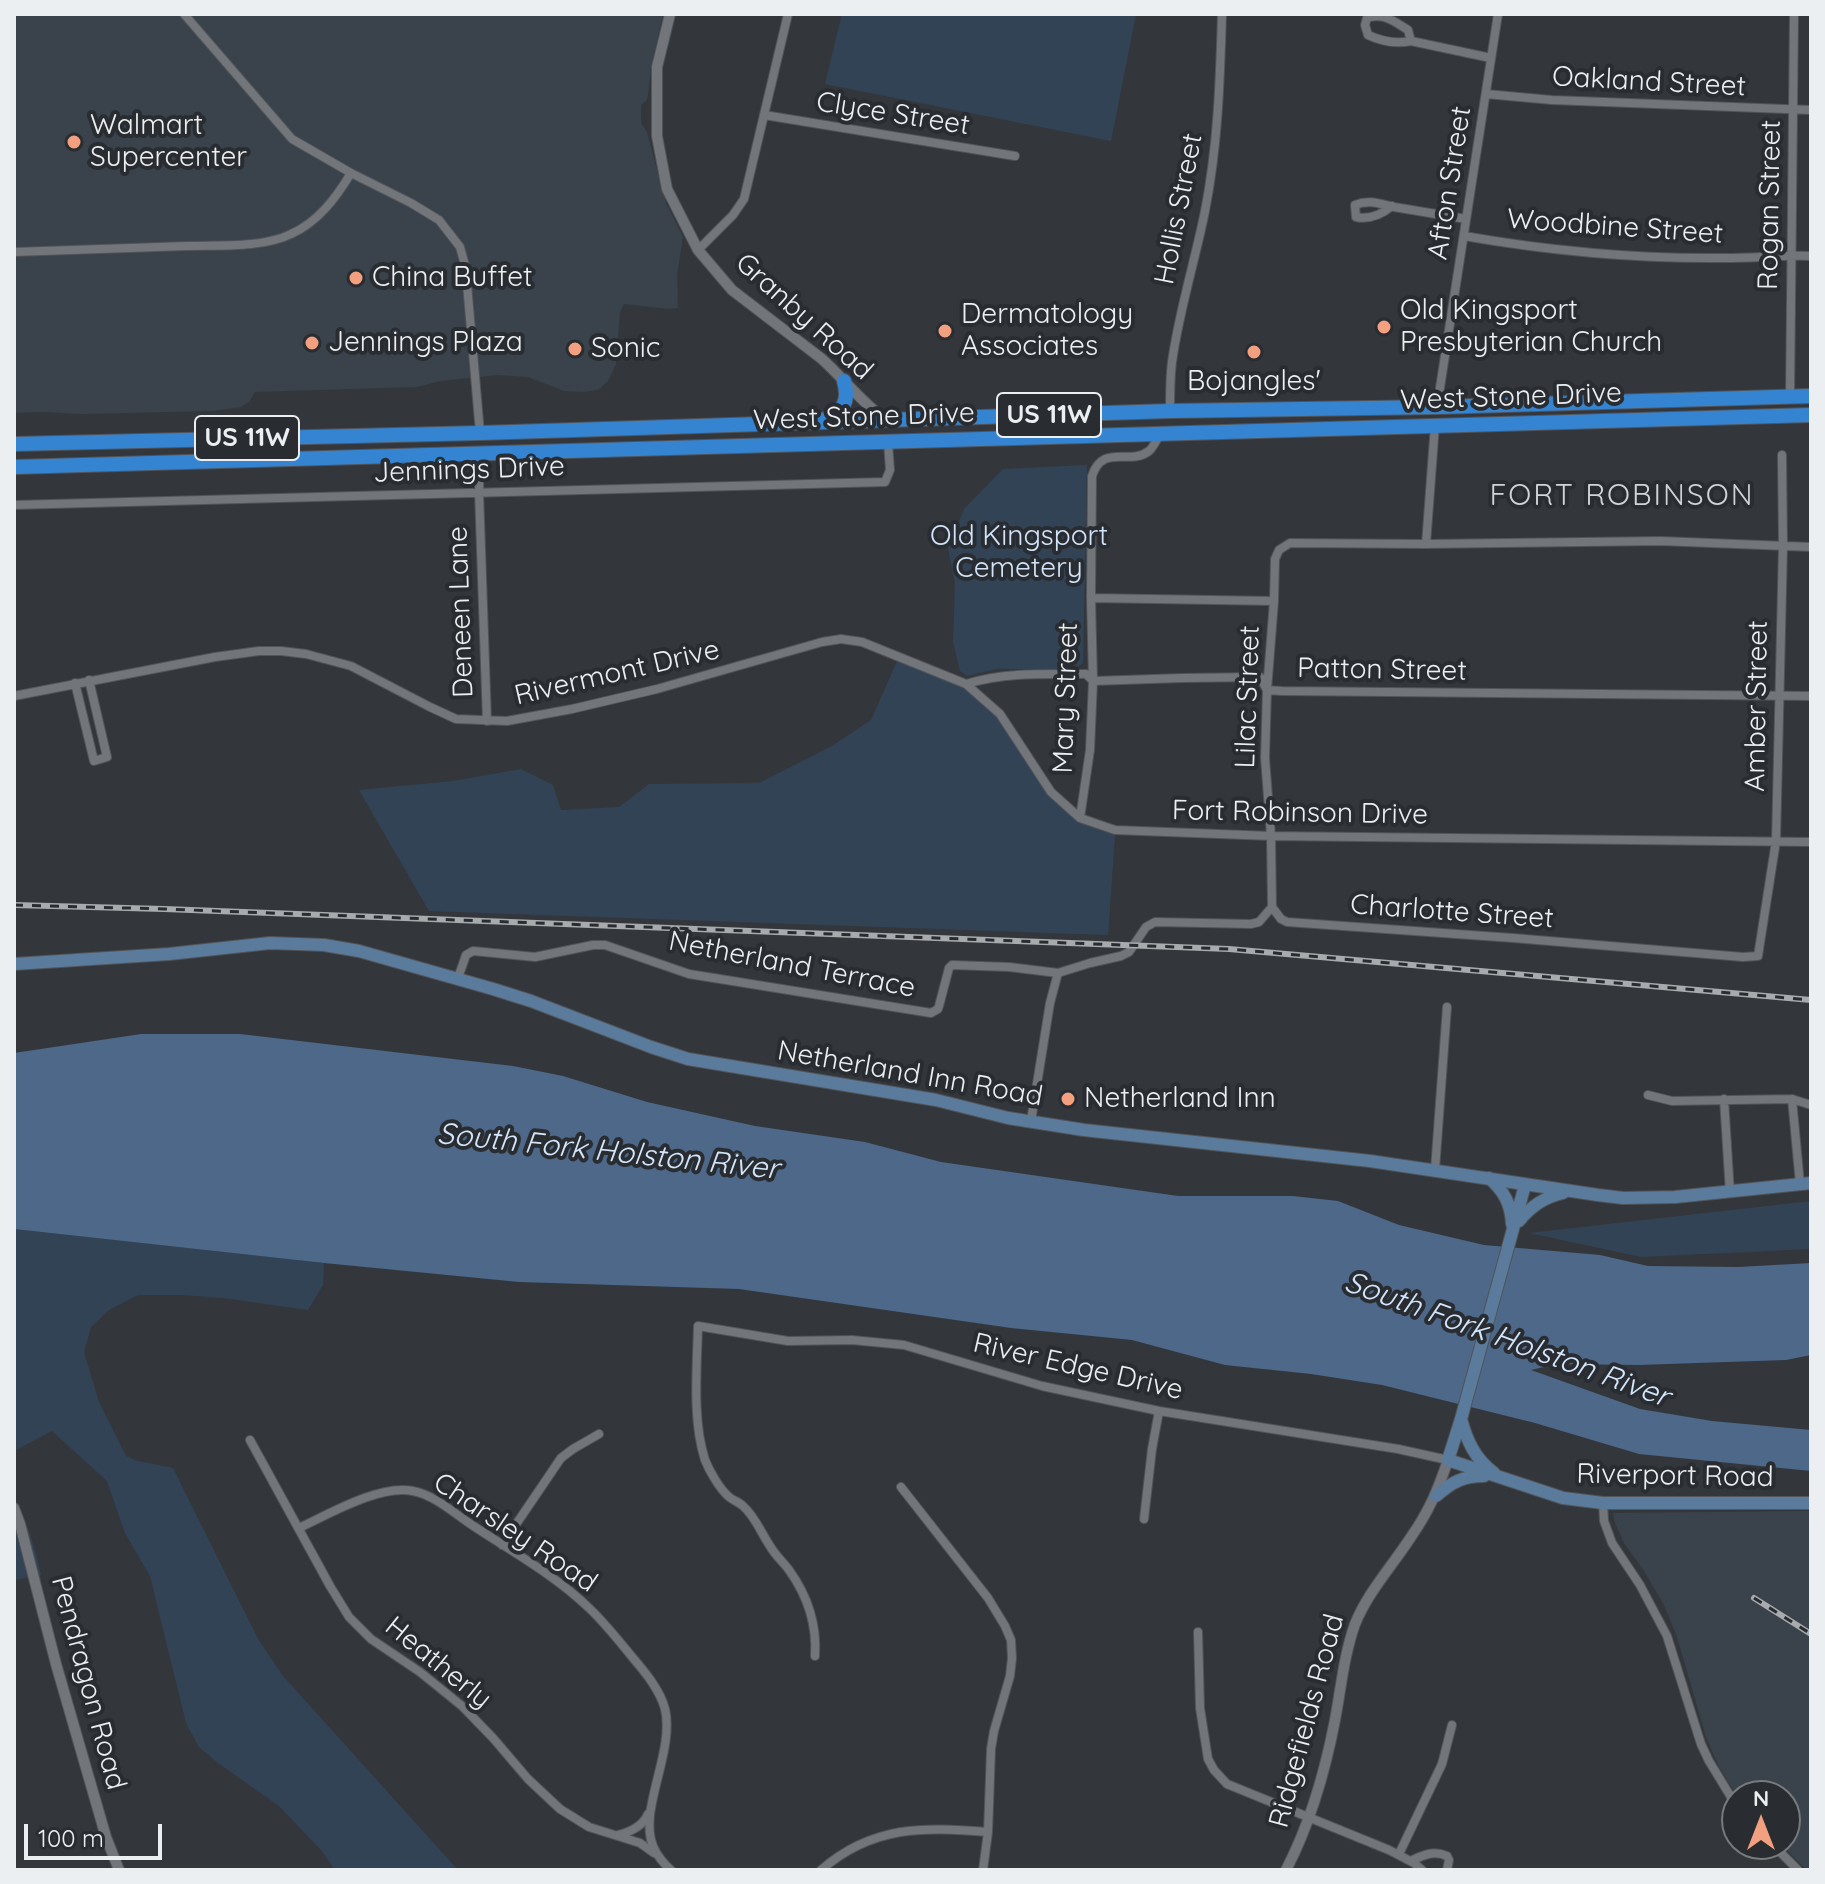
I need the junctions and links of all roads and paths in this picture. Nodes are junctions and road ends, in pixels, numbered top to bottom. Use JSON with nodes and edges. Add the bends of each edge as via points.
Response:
{"nodes":[{"id":1,"x":184,"y":14,"type":"edge"},
{"id":2,"x":670,"y":14,"type":"edge"},
{"id":3,"x":788,"y":14,"type":"edge"},
{"id":4,"x":1222,"y":14,"type":"edge"},
{"id":5,"x":1498,"y":14,"type":"edge"},
{"id":6,"x":1794,"y":14,"type":"edge"},
{"id":7,"x":1411,"y":41,"type":"junction"},
{"id":8,"x":1491,"y":58,"type":"junction"},
{"id":9,"x":1486,"y":94,"type":"junction"},
{"id":10,"x":1793,"y":110,"type":"junction"},
{"id":11,"x":1811,"y":110,"type":"edge"},
{"id":12,"x":764,"y":115,"type":"junction"},
{"id":13,"x":1015,"y":156,"type":"dead end"},
{"id":14,"x":351,"y":173,"type":"junction"},
{"id":15,"x":1392,"y":206,"type":"dead end"},
{"id":16,"x":1466,"y":219,"type":"junction"},
{"id":17,"x":1464,"y":236,"type":"junction"},
{"id":18,"x":698,"y":250,"type":"junction"},
{"id":19,"x":14,"y":252,"type":"edge"},
{"id":20,"x":1791,"y":255,"type":"junction"},
{"id":21,"x":1811,"y":256,"type":"edge"},
{"id":22,"x":844,"y":381,"type":"junction"},
{"id":23,"x":1811,"y":396,"type":"edge"},
{"id":24,"x":1790,"y":397,"type":"junction"},
{"id":25,"x":1437,"y":407,"type":"junction"},
{"id":26,"x":1324,"y":408,"type":"junction"},
{"id":27,"x":1170,"y":411,"type":"junction"},
{"id":28,"x":1811,"y":415,"type":"edge"},
{"id":29,"x":1790,"y":416,"type":"junction"},
{"id":30,"x":886,"y":420,"type":"junction"},
{"id":31,"x":816,"y":423,"type":"junction"},
{"id":32,"x":1435,"y":425,"type":"junction"},
{"id":33,"x":1342,"y":429,"type":"junction"},
{"id":34,"x":480,"y":433,"type":"junction"},
{"id":35,"x":1160,"y":434,"type":"junction"},
{"id":36,"x":888,"y":443,"type":"junction"},
{"id":37,"x":14,"y":444,"type":"edge"},
{"id":38,"x":480,"y":454,"type":"junction"},
{"id":39,"x":1782,"y":455,"type":"dead end"},
{"id":40,"x":14,"y":467,"type":"edge"},
{"id":41,"x":479,"y":492,"type":"junction"},
{"id":42,"x":14,"y":505,"type":"edge"},
{"id":43,"x":1426,"y":544,"type":"junction"},
{"id":44,"x":1783,"y":546,"type":"junction"},
{"id":45,"x":1811,"y":547,"type":"edge"},
{"id":46,"x":1091,"y":598,"type":"junction"},
{"id":47,"x":1274,"y":601,"type":"junction"},
{"id":48,"x":862,"y":642,"type":"joint"},
{"id":49,"x":89,"y":680,"type":"junction"},
{"id":50,"x":1093,"y":681,"type":"junction"},
{"id":51,"x":75,"y":683,"type":"junction"},
{"id":52,"x":966,"y":684,"type":"junction"},
{"id":53,"x":1267,"y":690,"type":"junction"},
{"id":54,"x":14,"y":696,"type":"edge"},
{"id":55,"x":1780,"y":696,"type":"junction"},
{"id":56,"x":1811,"y":696,"type":"edge"},
{"id":57,"x":487,"y":721,"type":"junction"},
{"id":58,"x":1080,"y":818,"type":"junction"},
{"id":59,"x":1271,"y":836,"type":"junction"},
{"id":60,"x":1776,"y":841,"type":"junction"},
{"id":61,"x":1811,"y":842,"type":"edge"},
{"id":62,"x":1272,"y":907,"type":"junction"},
{"id":63,"x":1758,"y":956,"type":"joint"},
{"id":64,"x":14,"y":964,"type":"edge"},
{"id":65,"x":1058,"y":973,"type":"junction"},
{"id":66,"x":458,"y":978,"type":"junction"},
{"id":67,"x":1447,"y":1007,"type":"dead end"},
{"id":68,"x":1648,"y":1095,"type":"dead end"},
{"id":69,"x":1724,"y":1099,"type":"junction"},
{"id":70,"x":1792,"y":1099,"type":"junction"},
{"id":71,"x":1811,"y":1105,"type":"edge"},
{"id":72,"x":1031,"y":1121,"type":"junction"},
{"id":73,"x":1435,"y":1170,"type":"junction"},
{"id":74,"x":1489,"y":1178,"type":"junction"},
{"id":75,"x":1806,"y":1184,"type":"edge"},
{"id":76,"x":1525,"y":1185,"type":"junction"},
{"id":77,"x":1573,"y":1192,"type":"junction"},
{"id":78,"x":1730,"y":1193,"type":"junction"},
{"id":79,"x":1516,"y":1220,"type":"junction"},
{"id":80,"x":1159,"y":1411,"type":"junction"},
{"id":81,"x":1461,"y":1419,"type":"junction"},
{"id":82,"x":599,"y":1434,"type":"dead end"},
{"id":83,"x":250,"y":1440,"type":"dead end"},
{"id":84,"x":1448,"y":1460,"type":"junction"},
{"id":85,"x":1503,"y":1479,"type":"junction"},
{"id":86,"x":901,"y":1487,"type":"dead end"},
{"id":87,"x":1436,"y":1496,"type":"junction"},
{"id":88,"x":1603,"y":1503,"type":"junction"},
{"id":89,"x":1811,"y":1503,"type":"edge"},
{"id":90,"x":14,"y":1508,"type":"edge"},
{"id":91,"x":1144,"y":1519,"type":"dead end"},
{"id":92,"x":299,"y":1528,"type":"junction"},
{"id":93,"x":502,"y":1545,"type":"junction"},
{"id":94,"x":1198,"y":1632,"type":"dead end"},
{"id":95,"x":815,"y":1656,"type":"dead end"},
{"id":96,"x":1452,"y":1725,"type":"dead end"},
{"id":97,"x":1721,"y":1781,"type":"edge"},
{"id":98,"x":653,"y":1803,"type":"junction"},
{"id":99,"x":1310,"y":1816,"type":"junction"},
{"id":100,"x":988,"y":1832,"type":"junction"},
{"id":101,"x":616,"y":1835,"type":"junction"},
{"id":102,"x":1399,"y":1854,"type":"junction"},
{"id":103,"x":660,"y":1859,"type":"junction"},
{"id":104,"x":1410,"y":1861,"type":"junction"},
{"id":105,"x":119,"y":1870,"type":"edge"},
{"id":106,"x":671,"y":1870,"type":"edge"},
{"id":107,"x":821,"y":1870,"type":"edge"},
{"id":108,"x":983,"y":1870,"type":"edge"},
{"id":109,"x":1286,"y":1870,"type":"edge"},
{"id":110,"x":1422,"y":1870,"type":"edge"},
{"id":111,"x":1447,"y":1870,"type":"edge"}],
"edges":[{"from":1,"to":14,"type":"street","via":[[292,139]]},
{"from":2,"to":18,"type":"street","name":"Granby Road","via":[[657,67],[657,136],[667,189]]},
{"from":3,"to":12,"type":"street"},
{"from":4,"to":27,"type":"street","name":"Hollis Street","via":[[1218,126],[1176,335]]},
{"from":5,"to":8,"type":"street","name":"Afton Street"},
{"from":6,"to":10,"type":"street","name":"Rogan Street"},
{"from":7,"to":7,"type":"street","via":[[1408,30],[1385,17],[1367,18],[1368,35]]},
{"from":7,"to":8,"type":"street"},
{"from":8,"to":9,"type":"street","name":"Afton Street"},
{"from":9,"to":10,"type":"street","name":"Oakland Street"},
{"from":9,"to":16,"type":"street","name":"Afton Street"},
{"from":10,"to":11,"type":"street","name":"Oakland Street"},
{"from":10,"to":20,"type":"street","name":"Rogan Street"},
{"from":12,"to":13,"type":"street","name":"Clyce Street"},
{"from":12,"to":18,"type":"street","via":[[744,199]]},
{"from":14,"to":19,"type":"street","via":[[327,208],[274,241]]},
{"from":14,"to":34,"type":"street","via":[[439,220],[460,247]]},
{"from":15,"to":16,"type":"street"},
{"from":16,"to":17,"type":"street","name":"Afton Street"},
{"from":17,"to":20,"type":"street","name":"Woodbine Street","via":[[1622,255]]},
{"from":17,"to":25,"type":"street","name":"Afton Street"},
{"from":18,"to":22,"type":"street","name":"Granby Road","via":[[732,290]]},
{"from":20,"to":21,"type":"street","name":"Woodbine Street"},
{"from":20,"to":24,"type":"street","name":"Rogan Street"},
{"from":22,"to":30,"type":"street","name":"Granby Road"},
{"from":22,"to":31,"type":"highway","via":[[843,406]]},
{"from":23,"to":24,"type":"highway","name":"West Stone Drive","number":"US 11W"},
{"from":24,"to":25,"type":"highway","name":"West Stone Drive","number":"US 11W"},
{"from":24,"to":29,"type":"highway"},
{"from":25,"to":26,"type":"highway","name":"West Stone Drive","number":"US 11W"},
{"from":25,"to":32,"type":"highway"},
{"from":26,"to":27,"type":"highway","name":"West Stone Drive","number":"US 11W"},
{"from":26,"to":33,"type":"highway","via":[[1337,417]]},
{"from":27,"to":30,"type":"highway","name":"West Stone Drive","number":"US 11W"},
{"from":27,"to":35,"type":"highway"},
{"from":28,"to":29,"type":"highway","name":"West Stone Drive","number":"US 11W"},
{"from":29,"to":32,"type":"highway","name":"West Stone Drive","number":"US 11W"},
{"from":30,"to":31,"type":"highway","name":"West Stone Drive","number":"US 11W"},
{"from":30,"to":36,"type":"highway"},
{"from":31,"to":34,"type":"highway","name":"West Stone Drive","number":"US 11W"},
{"from":32,"to":33,"type":"highway","name":"West Stone Drive","number":"US 11W"},
{"from":32,"to":43,"type":"street"},
{"from":33,"to":35,"type":"highway","name":"West Stone Drive","number":"US 11W"},
{"from":34,"to":37,"type":"highway","name":"West Stone Drive","number":"US 11W"},
{"from":34,"to":38,"type":"highway"},
{"from":35,"to":36,"type":"highway","name":"West Stone Drive","number":"US 11W"},
{"from":35,"to":46,"type":"street","name":"Mary Street","via":[[1150,451],[1105,458],[1095,467]]},
{"from":36,"to":38,"type":"highway","name":"West Stone Drive","number":"US 11W"},
{"from":36,"to":41,"type":"street","name":"Jennings Drive","via":[[890,470],[885,482]]},
{"from":38,"to":40,"type":"highway","name":"West Stone Drive","number":"US 11W"},
{"from":38,"to":41,"type":"street","name":"Deneen Lane"},
{"from":39,"to":44,"type":"street","name":"Amber Street"},
{"from":41,"to":42,"type":"street","name":"Jennings Drive"},
{"from":41,"to":57,"type":"street","name":"Deneen Lane"},
{"from":43,"to":44,"type":"street","via":[[1661,541]]},
{"from":43,"to":47,"type":"street","name":"Lilac Street","via":[[1290,543],[1275,559]]},
{"from":44,"to":45,"type":"street"},
{"from":44,"to":55,"type":"street","name":"Amber Street"},
{"from":46,"to":47,"type":"street"},
{"from":46,"to":50,"type":"street","name":"Mary Street"},
{"from":47,"to":53,"type":"street","name":"Lilac Street"},
{"from":48,"to":52,"type":"street","name":"Fort Robinson Drive"},
{"from":48,"to":57,"type":"street","name":"Rivermont Drive","via":[[822,642],[643,693],[527,718]]},
{"from":49,"to":51,"type":"street","name":"Rivermont Drive"},
{"from":49,"to":51,"type":"street","via":[[107,757],[94,761]]},
{"from":49,"to":57,"type":"street","name":"Rivermont Drive","via":[[237,653],[306,654],[351,666],[456,719]]},
{"from":50,"to":52,"type":"street","name":"Patton Street","via":[[1086,674],[1010,675]]},
{"from":50,"to":53,"type":"street","name":"Patton Street","via":[[1260,677]]},
{"from":50,"to":58,"type":"street","name":"Mary Street"},
{"from":51,"to":54,"type":"street","name":"Rivermont Drive"},
{"from":52,"to":58,"type":"street","name":"Fort Robinson Drive","via":[[1000,714],[1051,792]]},
{"from":53,"to":55,"type":"street","name":"Patton Street"},
{"from":53,"to":59,"type":"street","name":"Lilac Street"},
{"from":55,"to":56,"type":"street","name":"Patton Street"},
{"from":55,"to":60,"type":"street","name":"Amber Street"},
{"from":58,"to":59,"type":"street","name":"Fort Robinson Drive","via":[[1115,830]]},
{"from":59,"to":60,"type":"street","name":"Fort Robinson Drive"},
{"from":59,"to":62,"type":"street","name":"Lilac Street"},
{"from":60,"to":61,"type":"street","name":"Fort Robinson Drive"},
{"from":60,"to":63,"type":"street","name":"Amber Street"},
{"from":62,"to":63,"type":"street","name":"Charlotte Street","via":[[1287,922]]},
{"from":62,"to":65,"type":"street","via":[[1251,924],[1155,922],[1129,952]]},
{"from":64,"to":66,"type":"main road","name":"Netherland Inn Road","via":[[297,942],[359,951]]},
{"from":65,"to":66,"type":"street","name":"Netherland Terrace","via":[[952,965],[938,1009],[931,1013],[689,974],[605,945],[535,957],[473,951],[466,955]]},
{"from":65,"to":72,"type":"street"},
{"from":66,"to":72,"type":"main road","name":"Netherland Inn Road","via":[[688,1059]]},
{"from":67,"to":73,"type":"street"},
{"from":68,"to":69,"type":"street","via":[[1672,1101]]},
{"from":69,"to":70,"type":"street"},
{"from":69,"to":78,"type":"street"},
{"from":70,"to":71,"type":"street"},
{"from":70,"to":75,"type":"street"},
{"from":72,"to":73,"type":"main road","name":"Netherland Inn Road"},
{"from":73,"to":74,"type":"main road","name":"Netherland Inn Road"},
{"from":74,"to":76,"type":"main road","name":"Netherland Inn Road"},
{"from":74,"to":79,"type":"main road"},
{"from":75,"to":78,"type":"main road","name":"Netherland Inn Road"},
{"from":76,"to":77,"type":"main road","name":"Netherland Inn Road"},
{"from":76,"to":79,"type":"main road","name":"Ridgefields Road"},
{"from":77,"to":78,"type":"main road","name":"Netherland Inn Road","via":[[1623,1198]]},
{"from":77,"to":79,"type":"main road","via":[[1546,1198]]},
{"from":79,"to":81,"type":"main road","name":"Ridgefields Road"},
{"from":80,"to":84,"type":"street","name":"River Edge Drive"},
{"from":80,"to":91,"type":"street"},
{"from":80,"to":95,"type":"street","name":"River Edge Drive","via":[[1042,1386],[904,1345],[788,1341],[698,1326],[697,1403],[706,1461],[803,1591],[814,1623]]},
{"from":81,"to":84,"type":"main road","name":"Ridgefields Road"},
{"from":81,"to":85,"type":"main road","via":[[1480,1461]]},
{"from":82,"to":93,"type":"street","via":[[561,1458]]},
{"from":83,"to":92,"type":"street","name":"Heatherly"},
{"from":84,"to":85,"type":"main road","name":"Riverport Road"},
{"from":84,"to":87,"type":"street","name":"Ridgefields Road"},
{"from":85,"to":87,"type":"main road","via":[[1469,1476]]},
{"from":85,"to":88,"type":"main road","name":"Riverport Road","via":[[1563,1498]]},
{"from":86,"to":100,"type":"street","via":[[988,1598],[1011,1640],[1010,1676],[991,1749]]},
{"from":87,"to":99,"type":"street","name":"Ridgefields Road","via":[[1358,1617]]},
{"from":88,"to":89,"type":"main road","name":"Riverport Road"},
{"from":88,"to":97,"type":"street","via":[[1612,1543],[1667,1636],[1701,1744]]},
{"from":90,"to":105,"type":"street","name":"Pendragon Road"},
{"from":92,"to":93,"type":"street","name":"Charsley Road","via":[[378,1494],[412,1490]]},
{"from":92,"to":101,"type":"street","name":"Heatherly","via":[[340,1604],[371,1639],[462,1706],[560,1809],[589,1827]]},
{"from":93,"to":98,"type":"street","name":"Charsley Road","via":[[589,1608],[656,1689],[664,1704],[666,1745]]},
{"from":94,"to":99,"type":"street","via":[[1200,1708],[1214,1770],[1227,1784]]},
{"from":96,"to":102,"type":"street","via":[[1442,1764]]},
{"from":98,"to":101,"type":"street","via":[[646,1820]]},
{"from":98,"to":103,"type":"street","via":[[649,1833]]},
{"from":99,"to":102,"type":"street"},
{"from":99,"to":109,"type":"street","name":"Ridgefields Road"},
{"from":100,"to":107,"type":"street","via":[[940,1828],[890,1833],[853,1847]]},
{"from":100,"to":108,"type":"street"},
{"from":101,"to":103,"type":"street","name":"Heatherly","via":[[640,1843]]},
{"from":102,"to":104,"type":"street"},
{"from":103,"to":106,"type":"street","name":"Heatherly"},
{"from":104,"to":110,"type":"street"},
{"from":104,"to":111,"type":"street","via":[[1441,1853],[1449,1860]]}]}
